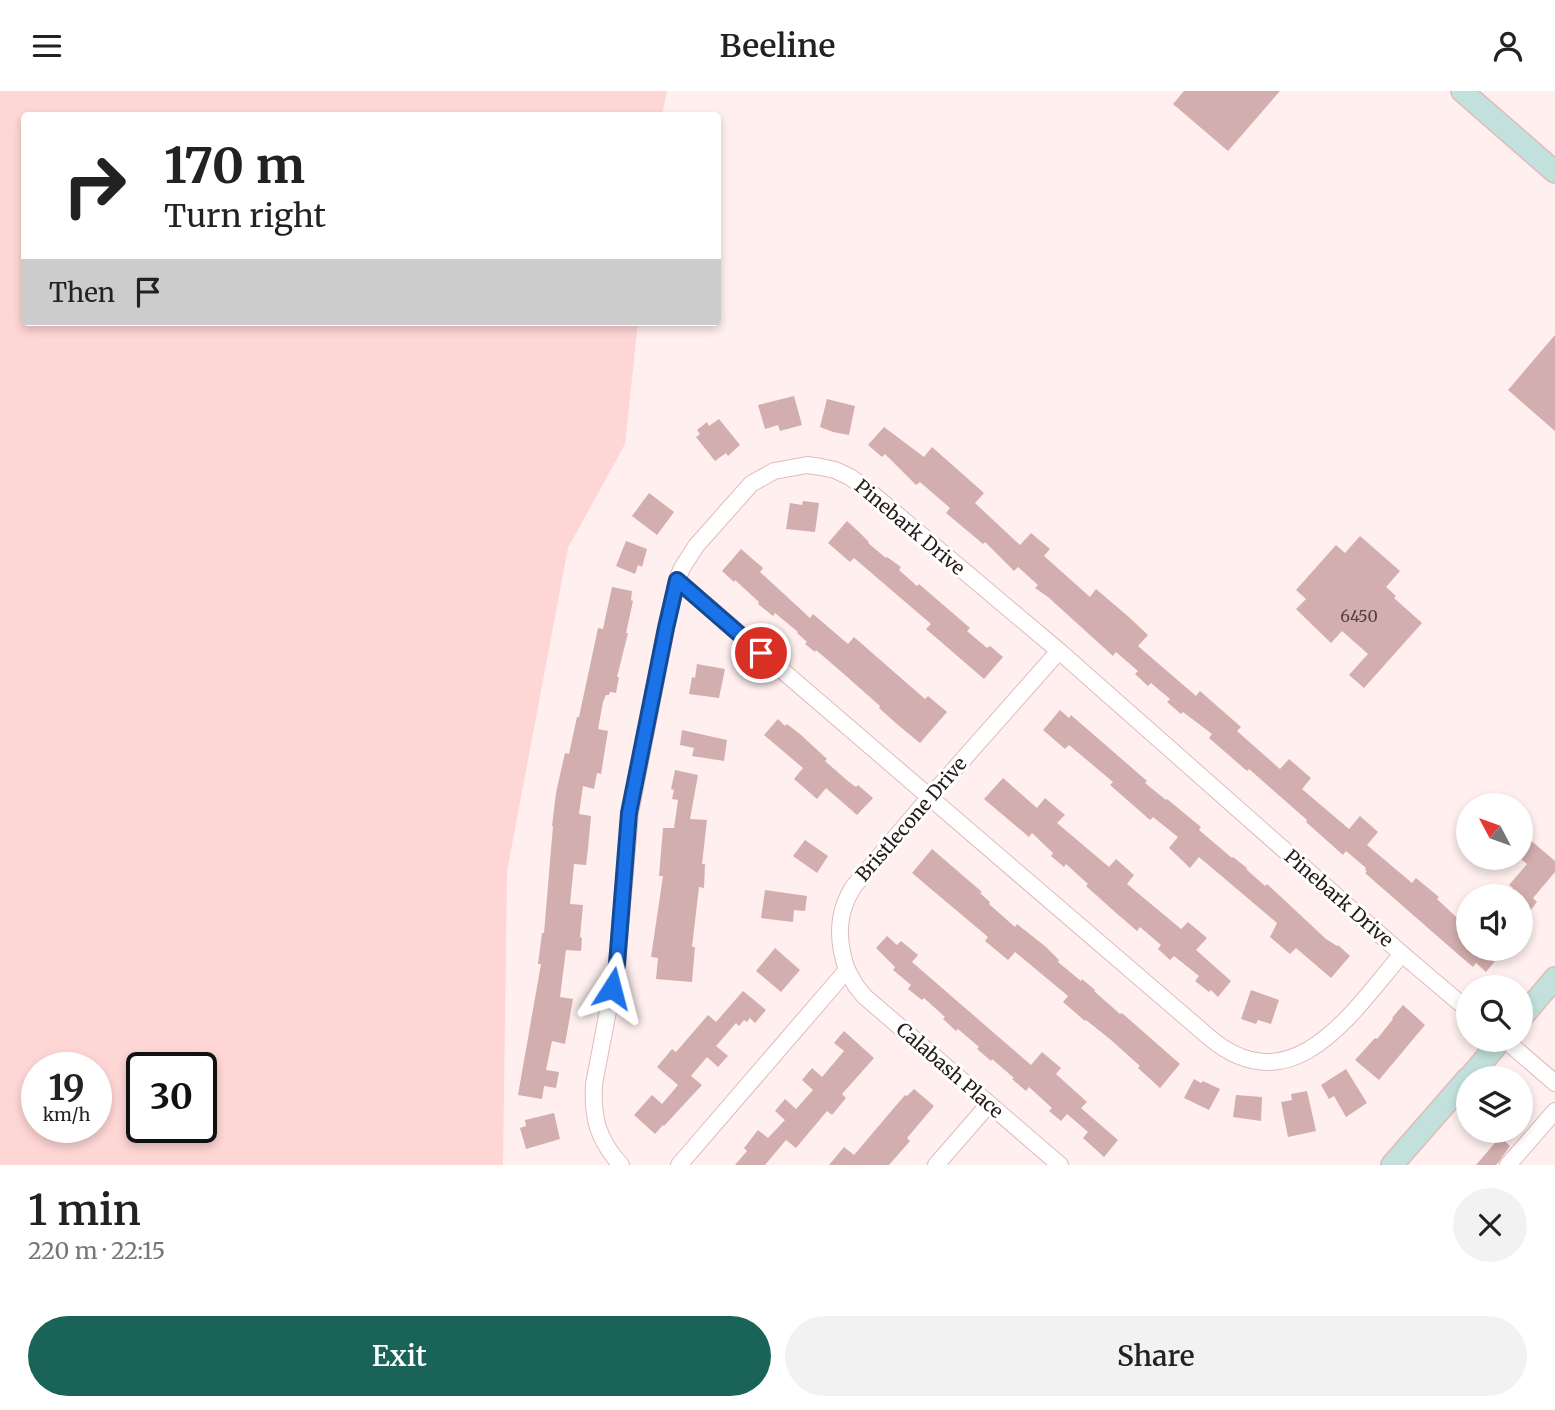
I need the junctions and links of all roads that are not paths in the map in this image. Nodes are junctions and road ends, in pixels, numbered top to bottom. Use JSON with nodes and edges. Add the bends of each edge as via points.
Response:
{"nodes":[{"id":1,"x":1462,"y":91,"type":"edge"},
{"id":2,"x":1555,"y":171,"type":"edge"},
{"id":3,"x":677,"y":580,"type":"junction"},
{"id":4,"x":1059,"y":651,"type":"junction"},
{"id":5,"x":929,"y":798,"type":"junction"},
{"id":6,"x":1402,"y":954,"type":"junction"},
{"id":7,"x":847,"y":970,"type":"junction"},
{"id":8,"x":1555,"y":978,"type":"edge"},
{"id":9,"x":1456,"y":1000,"type":"edge"},
{"id":10,"x":1533,"y":1004,"type":"edge"},
{"id":11,"x":1491,"y":1052,"type":"edge"},
{"id":12,"x":1518,"y":1052,"type":"edge"},
{"id":13,"x":1479,"y":1066,"type":"edge"},
{"id":14,"x":1555,"y":1083,"type":"edge"},
{"id":15,"x":1456,"y":1092,"type":"edge"},
{"id":16,"x":989,"y":1104,"type":"junction"},
{"id":17,"x":1555,"y":1111,"type":"edge"},
{"id":18,"x":621,"y":1165,"type":"edge"},
{"id":19,"x":679,"y":1165,"type":"edge"},
{"id":20,"x":936,"y":1165,"type":"edge"},
{"id":21,"x":1060,"y":1165,"type":"edge"},
{"id":22,"x":1392,"y":1165,"type":"edge"},
{"id":23,"x":1507,"y":1165,"type":"edge"}],
"edges":[{"from":1,"to":2,"type":"street"},
{"from":3,"to":4,"type":"street","name":"Pinebark Drive","via":[[696,545],[751,484],[774,471],[821,467],[850,477],[869,491]]},
{"from":3,"to":5,"type":"street"},
{"from":3,"to":18,"type":"street","name":"Pinebark Drive","via":[[629,813],[617,964],[594,1084],[597,1125]]},
{"from":4,"to":5,"type":"street","name":"Bristlecone Drive"},
{"from":4,"to":6,"type":"street","name":"Pinebark Drive"},
{"from":5,"to":6,"type":"street","via":[[1210,1038],[1248,1060],[1286,1061],[1314,1048],[1338,1029]]},
{"from":5,"to":7,"type":"street","name":"Bristlecone Drive","via":[[846,897],[839,943]]},
{"from":6,"to":9,"type":"street","name":"Pinebark Drive"},
{"from":7,"to":16,"type":"street","name":"Calabash Place","via":[[864,996]]},
{"from":7,"to":19,"type":"street"},
{"from":8,"to":10,"type":"street"},
{"from":11,"to":13,"type":"street"},
{"from":12,"to":14,"type":"street"},
{"from":15,"to":22,"type":"street"},
{"from":16,"to":20,"type":"street"},
{"from":16,"to":21,"type":"street","name":"Calabash Place"},
{"from":17,"to":23,"type":"street"}]}
